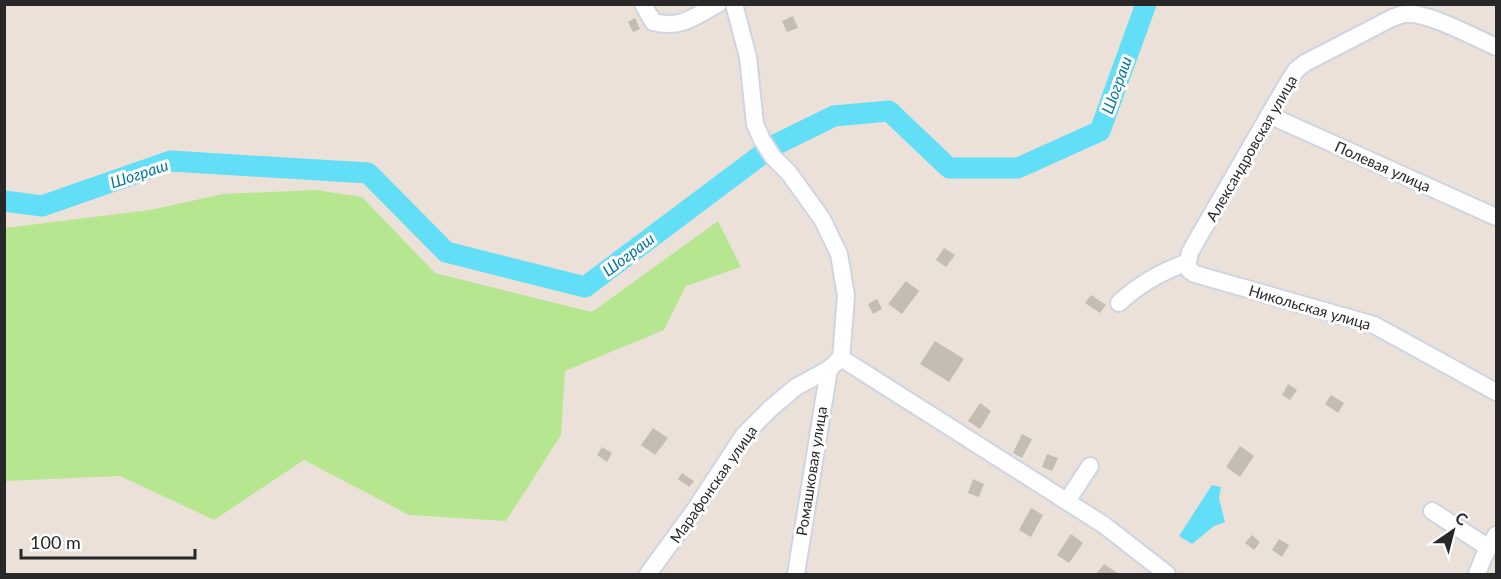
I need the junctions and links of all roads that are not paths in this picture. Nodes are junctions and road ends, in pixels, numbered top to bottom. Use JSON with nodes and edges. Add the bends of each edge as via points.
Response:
{"nodes":[{"id":1,"x":643,"y":4,"type":"edge"},
{"id":2,"x":718,"y":4,"type":"edge"},
{"id":3,"x":734,"y":4,"type":"edge"},
{"id":4,"x":1497,"y":47,"type":"edge"},
{"id":5,"x":1269,"y":115,"type":"junction"},
{"id":6,"x":1497,"y":217,"type":"edge"},
{"id":7,"x":1188,"y":262,"type":"junction"},
{"id":8,"x":1119,"y":303,"type":"dead end"},
{"id":9,"x":835,"y":364,"type":"junction"},
{"id":10,"x":1497,"y":392,"type":"edge"},
{"id":11,"x":1090,"y":466,"type":"dead end"},
{"id":12,"x":1067,"y":501,"type":"junction"},
{"id":13,"x":1432,"y":511,"type":"dead end"},
{"id":14,"x":1493,"y":541,"type":"edge"},
{"id":15,"x":648,"y":574,"type":"edge"},
{"id":16,"x":796,"y":574,"type":"edge"},
{"id":17,"x":1167,"y":574,"type":"edge"},
{"id":18,"x":1477,"y":574,"type":"edge"}],
"edges":[{"from":1,"to":2,"type":"street","via":[[653,22],[668,25],[687,21]]},
{"from":3,"to":9,"type":"street","name":"Ромашковая улица","via":[[748,57],[755,124],[773,157],[822,219],[839,254],[846,296]]},
{"from":4,"to":5,"type":"street","name":"Александровская улица","via":[[1438,22],[1405,14],[1305,63],[1296,70]]},
{"from":5,"to":6,"type":"street","name":"Полевая улица"},
{"from":5,"to":7,"type":"street","name":"Александровская улица","via":[[1190,252]]},
{"from":7,"to":8,"type":"street","via":[[1166,270]]},
{"from":7,"to":10,"type":"street","name":"Никольская улица","via":[[1189,270],[1195,274],[1374,325]]},
{"from":9,"to":12,"type":"street"},
{"from":9,"to":15,"type":"street","name":"Марафонская улица","via":[[796,387],[744,435]]},
{"from":9,"to":16,"type":"street","name":"Ромашковая улица"},
{"from":11,"to":12,"type":"street"},
{"from":12,"to":17,"type":"street"},
{"from":13,"to":14,"type":"street"},
{"from":14,"to":18,"type":"street"}]}
